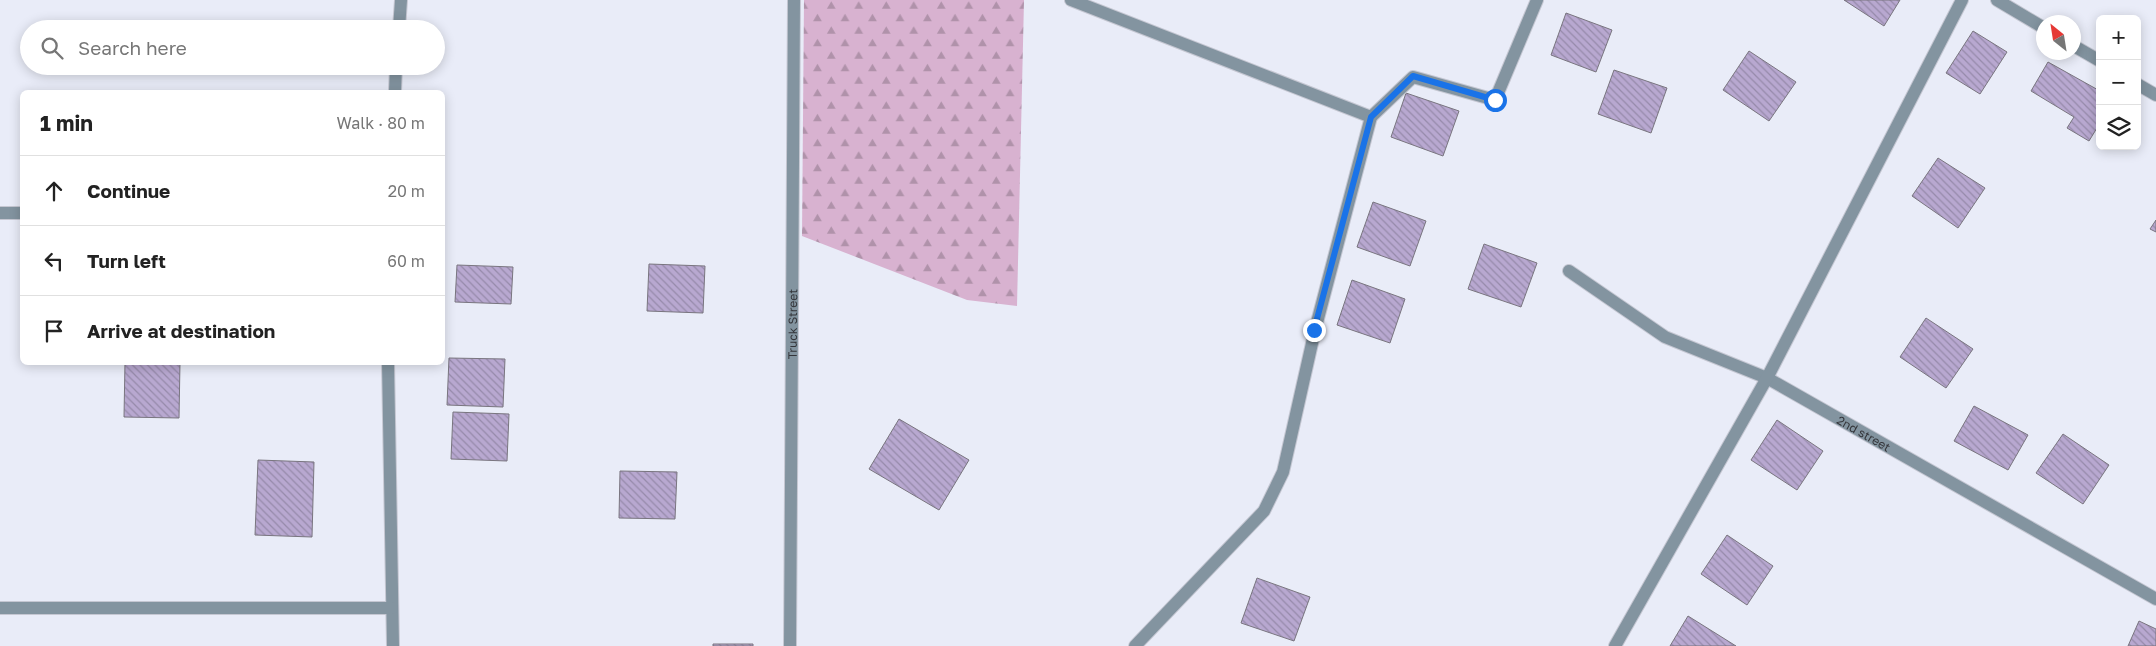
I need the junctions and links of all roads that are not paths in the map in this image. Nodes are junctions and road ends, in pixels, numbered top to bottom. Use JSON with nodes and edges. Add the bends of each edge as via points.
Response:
{"nodes":[{"id":1,"x":401,"y":0,"type":"edge"},
{"id":2,"x":794,"y":0,"type":"edge"},
{"id":3,"x":1071,"y":0,"type":"edge"},
{"id":4,"x":1537,"y":0,"type":"edge"},
{"id":5,"x":1962,"y":0,"type":"edge"},
{"id":6,"x":1997,"y":0,"type":"edge"},
{"id":7,"x":400,"y":20,"type":"edge"},
{"id":8,"x":2036,"y":23,"type":"edge"},
{"id":9,"x":2081,"y":50,"type":"edge"},
{"id":10,"x":2098,"y":60,"type":"edge"},
{"id":11,"x":396,"y":75,"type":"edge"},
{"id":12,"x":2141,"y":86,"type":"edge"},
{"id":13,"x":395,"y":90,"type":"edge"},
{"id":14,"x":2156,"y":95,"type":"edge"},
{"id":15,"x":1371,"y":117,"type":"junction"},
{"id":16,"x":0,"y":213,"type":"edge"},
{"id":17,"x":20,"y":213,"type":"edge"},
{"id":18,"x":1569,"y":271,"type":"dead end"},
{"id":19,"x":388,"y":365,"type":"edge"},
{"id":20,"x":1768,"y":378,"type":"junction"},
{"id":21,"x":2156,"y":599,"type":"edge"},
{"id":22,"x":0,"y":608,"type":"edge"},
{"id":23,"x":392,"y":608,"type":"junction"},
{"id":24,"x":393,"y":646,"type":"edge"},
{"id":25,"x":790,"y":646,"type":"edge"},
{"id":26,"x":1135,"y":646,"type":"edge"},
{"id":27,"x":1615,"y":646,"type":"edge"}],
"edges":[{"from":1,"to":7,"type":"street"},
{"from":2,"to":25,"type":"street","name":"Truck Street"},
{"from":3,"to":15,"type":"street"},
{"from":4,"to":15,"type":"street","via":[[1495,100],[1413,76]]},
{"from":5,"to":20,"type":"street"},
{"from":6,"to":8,"type":"street"},
{"from":9,"to":10,"type":"street"},
{"from":11,"to":13,"type":"street"},
{"from":12,"to":14,"type":"street"},
{"from":15,"to":26,"type":"street","via":[[1314,330],[1283,472],[1264,511]]},
{"from":16,"to":17,"type":"street"},
{"from":18,"to":20,"type":"street","name":"2nd street","via":[[1665,337]]},
{"from":19,"to":23,"type":"street"},
{"from":20,"to":21,"type":"street","name":"2nd street"},
{"from":20,"to":27,"type":"street"},
{"from":22,"to":23,"type":"street"},
{"from":23,"to":24,"type":"street"}]}
